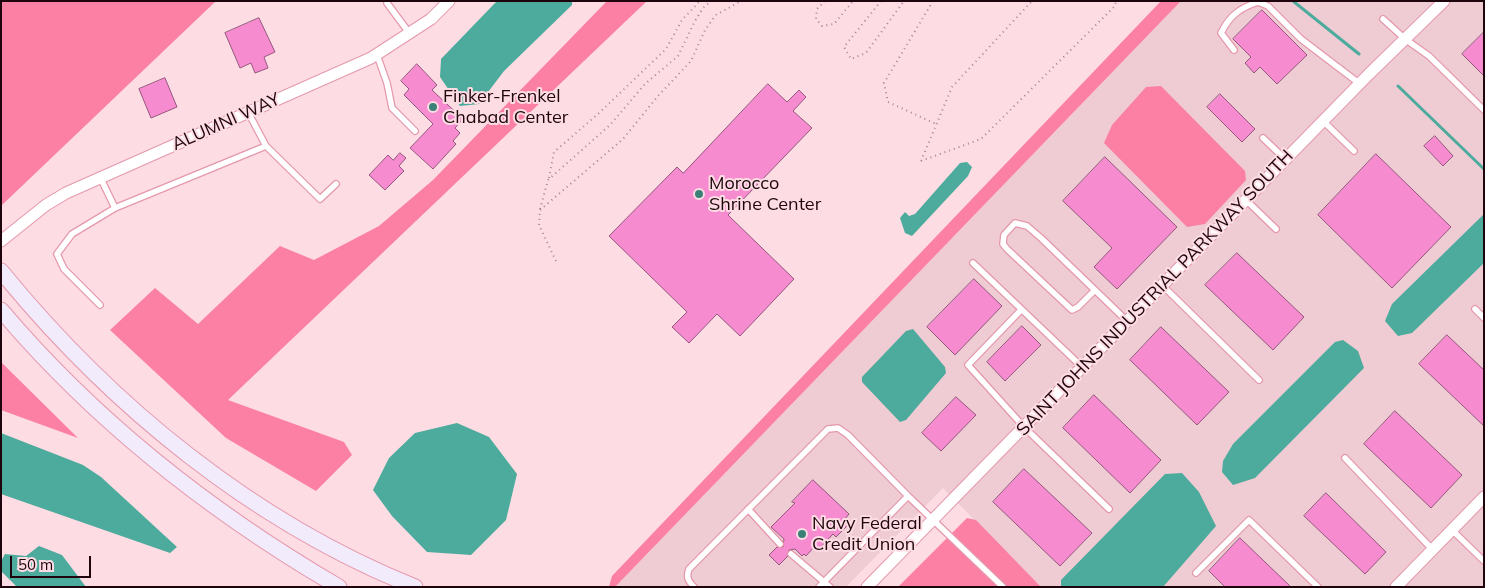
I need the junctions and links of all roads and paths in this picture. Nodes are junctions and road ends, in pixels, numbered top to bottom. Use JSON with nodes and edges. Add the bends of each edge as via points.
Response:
{"nodes":[{"id":1,"x":449,"y":1,"type":"edge"},
{"id":2,"x":700,"y":1,"type":"edge"},
{"id":3,"x":711,"y":1,"type":"edge"},
{"id":4,"x":741,"y":1,"type":"edge"},
{"id":5,"x":825,"y":1,"type":"edge"},
{"id":6,"x":853,"y":1,"type":"edge"},
{"id":7,"x":881,"y":1,"type":"edge"},
{"id":8,"x":904,"y":1,"type":"edge"},
{"id":9,"x":933,"y":1,"type":"edge"},
{"id":10,"x":1032,"y":1,"type":"edge"},
{"id":11,"x":1116,"y":1,"type":"edge"},
{"id":12,"x":1444,"y":1,"type":"edge"},
{"id":13,"x":387,"y":3,"type":"dead end"},
{"id":14,"x":1383,"y":19,"type":"dead end"},
{"id":15,"x":410,"y":34,"type":"junction"},
{"id":16,"x":1404,"y":39,"type":"junction"},
{"id":17,"x":1234,"y":50,"type":"dead end"},
{"id":18,"x":377,"y":55,"type":"junction"},
{"id":19,"x":1360,"y":84,"type":"junction"},
{"id":20,"x":1484,"y":110,"type":"edge"},
{"id":21,"x":248,"y":112,"type":"junction"},
{"id":22,"x":1323,"y":121,"type":"junction"},
{"id":23,"x":936,"y":124,"type":"junction"},
{"id":24,"x":415,"y":131,"type":"dead end"},
{"id":25,"x":1263,"y":138,"type":"dead end"},
{"id":26,"x":266,"y":146,"type":"junction"},
{"id":27,"x":1354,"y":150,"type":"dead end"},
{"id":28,"x":1285,"y":160,"type":"junction"},
{"id":29,"x":100,"y":177,"type":"junction"},
{"id":30,"x":548,"y":180,"type":"junction"},
{"id":31,"x":336,"y":184,"type":"dead end"},
{"id":32,"x":1246,"y":200,"type":"junction"},
{"id":33,"x":115,"y":208,"type":"junction"},
{"id":34,"x":540,"y":210,"type":"junction"},
{"id":35,"x":1276,"y":229,"type":"dead end"},
{"id":36,"x":1,"y":241,"type":"edge"},
{"id":37,"x":556,"y":261,"type":"dead end"},
{"id":38,"x":973,"y":263,"type":"dead end"},
{"id":39,"x":1,"y":271,"type":"edge"},
{"id":40,"x":1162,"y":285,"type":"junction"},
{"id":41,"x":1095,"y":290,"type":"junction"},
{"id":42,"x":100,"y":305,"type":"dead end"},
{"id":43,"x":1475,"y":309,"type":"dead end"},
{"id":44,"x":1,"y":310,"type":"edge"},
{"id":45,"x":1021,"y":310,"type":"junction"},
{"id":46,"x":1484,"y":318,"type":"edge"},
{"id":47,"x":1127,"y":321,"type":"junction"},
{"id":48,"x":1082,"y":367,"type":"junction"},
{"id":49,"x":1259,"y":380,"type":"dead end"},
{"id":50,"x":1024,"y":427,"type":"junction"},
{"id":51,"x":1345,"y":458,"type":"dead end"},
{"id":52,"x":908,"y":496,"type":"junction"},
{"id":53,"x":1484,"y":497,"type":"edge"},
{"id":54,"x":1110,"y":509,"type":"dead end"},
{"id":55,"x":748,"y":510,"type":"junction"},
{"id":56,"x":933,"y":520,"type":"junction"},
{"id":57,"x":1452,"y":530,"type":"junction"},
{"id":58,"x":780,"y":544,"type":"dead end"},
{"id":59,"x":1432,"y":549,"type":"junction"},
{"id":60,"x":790,"y":554,"type":"dead end"},
{"id":61,"x":1484,"y":561,"type":"edge"},
{"id":62,"x":1196,"y":573,"type":"dead end"},
{"id":63,"x":824,"y":582,"type":"junction"},
{"id":64,"x":339,"y":587,"type":"edge"},
{"id":65,"x":415,"y":587,"type":"edge"},
{"id":66,"x":694,"y":587,"type":"edge"},
{"id":67,"x":819,"y":587,"type":"edge"},
{"id":68,"x":830,"y":587,"type":"edge"},
{"id":69,"x":867,"y":587,"type":"edge"},
{"id":70,"x":1003,"y":587,"type":"edge"},
{"id":71,"x":1318,"y":587,"type":"edge"},
{"id":72,"x":1396,"y":587,"type":"edge"}],
"edges":[{"from":1,"to":15,"type":"street","name":"ALUMNI WAY"},
{"from":2,"to":30,"type":"path","via":[[682,20],[666,48],[554,152]]},
{"from":3,"to":30,"type":"path","via":[[695,21],[678,56],[645,84],[610,125]]},
{"from":4,"to":34,"type":"path","via":[[716,15],[705,30],[691,61],[623,139]]},
{"from":5,"to":6,"type":"path","via":[[816,19],[822,26],[834,24]]},
{"from":7,"to":8,"type":"path","via":[[844,47],[851,59],[866,53]]},
{"from":9,"to":23,"type":"path","via":[[884,83],[888,102]]},
{"from":10,"to":23,"type":"path","via":[[952,88]]},
{"from":11,"to":23,"type":"path","via":[[1115,6],[981,139],[921,161]]},
{"from":12,"to":16,"type":"street","name":"SAINT JOHNS INDUSTRIAL PARKWAY SOUTH"},
{"from":13,"to":15,"type":"lane"},
{"from":14,"to":16,"type":"lane"},
{"from":15,"to":18,"type":"street","name":"ALUMNI WAY"},
{"from":16,"to":19,"type":"street","name":"SAINT JOHNS INDUSTRIAL PARKWAY SOUTH"},
{"from":16,"to":20,"type":"lane","via":[[1429,56]]},
{"from":17,"to":19,"type":"lane","via":[[1221,33],[1228,19],[1242,8],[1258,2],[1268,6],[1301,39]]},
{"from":18,"to":21,"type":"street","name":"ALUMNI WAY"},
{"from":18,"to":24,"type":"lane","via":[[392,108]]},
{"from":19,"to":22,"type":"street","name":"SAINT JOHNS INDUSTRIAL PARKWAY SOUTH"},
{"from":21,"to":26,"type":"lane"},
{"from":21,"to":29,"type":"street","name":"ALUMNI WAY"},
{"from":22,"to":27,"type":"lane"},
{"from":22,"to":28,"type":"street","name":"SAINT JOHNS INDUSTRIAL PARKWAY SOUTH"},
{"from":25,"to":28,"type":"lane"},
{"from":26,"to":31,"type":"lane","via":[[320,198]]},
{"from":26,"to":33,"type":"lane"},
{"from":28,"to":32,"type":"street","name":"SAINT JOHNS INDUSTRIAL PARKWAY SOUTH"},
{"from":29,"to":33,"type":"lane"},
{"from":29,"to":36,"type":"street","name":"ALUMNI WAY","via":[[46,205]]},
{"from":30,"to":34,"type":"path"},
{"from":32,"to":35,"type":"lane"},
{"from":32,"to":40,"type":"street","name":"SAINT JOHNS INDUSTRIAL PARKWAY SOUTH"},
{"from":33,"to":42,"type":"lane","via":[[72,234],[57,254],[64,269]]},
{"from":34,"to":37,"type":"path","via":[[539,225]]},
{"from":38,"to":45,"type":"lane"},
{"from":39,"to":65,"type":"main road","via":[[62,342],[182,451],[296,528]]},
{"from":40,"to":47,"type":"street","name":"SAINT JOHNS INDUSTRIAL PARKWAY SOUTH"},
{"from":40,"to":49,"type":"lane"},
{"from":41,"to":41,"type":"lane","via":[[1028,226],[1015,223],[1004,235],[1003,244],[1007,249],[1072,310]]},
{"from":41,"to":47,"type":"lane"},
{"from":43,"to":46,"type":"lane"},
{"from":44,"to":64,"type":"main road","via":[[46,360],[161,467],[235,522]]},
{"from":45,"to":48,"type":"lane"},
{"from":45,"to":50,"type":"lane","via":[[968,365]]},
{"from":47,"to":48,"type":"street","name":"SAINT JOHNS INDUSTRIAL PARKWAY SOUTH"},
{"from":48,"to":50,"type":"street","name":"SAINT JOHNS INDUSTRIAL PARKWAY SOUTH"},
{"from":50,"to":54,"type":"lane"},
{"from":50,"to":56,"type":"street","name":"SAINT JOHNS INDUSTRIAL PARKWAY SOUTH"},
{"from":51,"to":59,"type":"lane"},
{"from":52,"to":55,"type":"lane","via":[[838,428],[828,429]]},
{"from":52,"to":56,"type":"lane"},
{"from":52,"to":63,"type":"lane"},
{"from":53,"to":57,"type":"street"},
{"from":55,"to":58,"type":"lane"},
{"from":55,"to":66,"type":"lane","via":[[689,569],[687,575]]},
{"from":56,"to":69,"type":"street","name":"SAINT JOHNS INDUSTRIAL PARKWAY SOUTH"},
{"from":56,"to":70,"type":"lane"},
{"from":57,"to":59,"type":"street"},
{"from":57,"to":61,"type":"lane"},
{"from":59,"to":72,"type":"street"},
{"from":60,"to":63,"type":"lane"},
{"from":62,"to":71,"type":"lane","via":[[1248,520]]},
{"from":63,"to":67,"type":"lane"},
{"from":63,"to":68,"type":"lane"}]}
